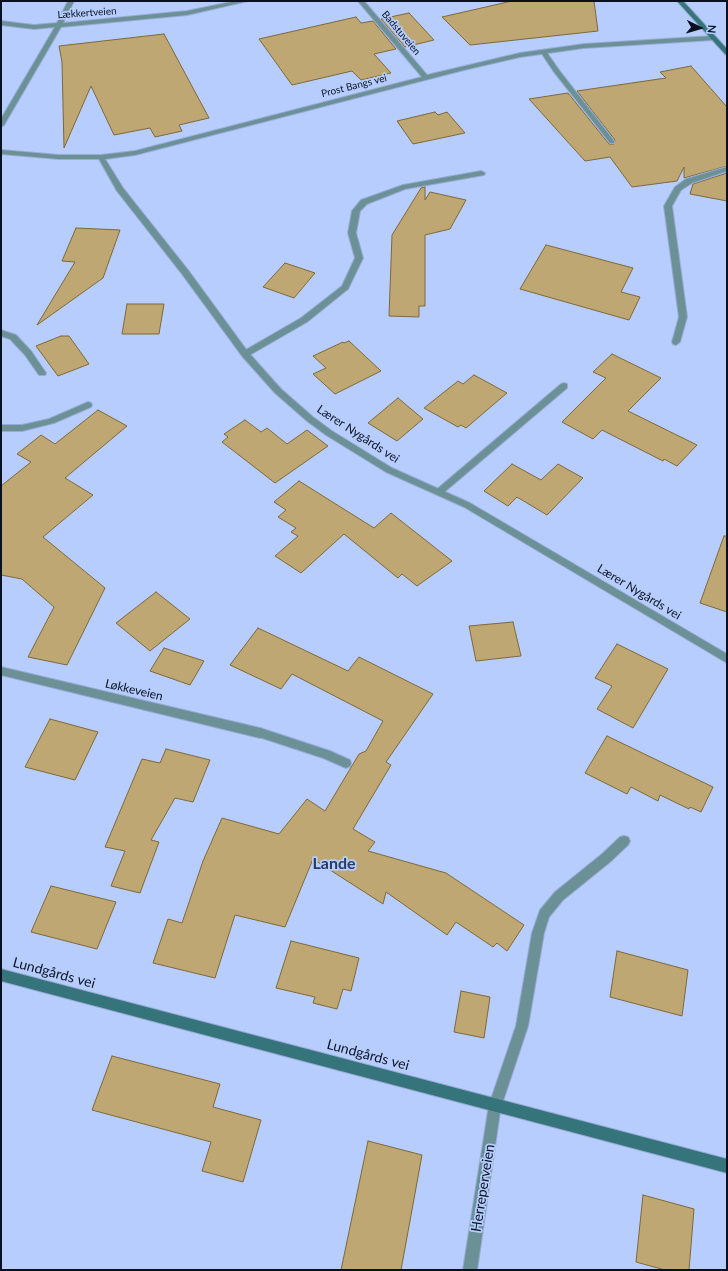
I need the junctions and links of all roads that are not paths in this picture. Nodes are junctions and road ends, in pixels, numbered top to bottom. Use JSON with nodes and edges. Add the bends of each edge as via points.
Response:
{"nodes":[{"id":1,"x":71,"y":1,"type":"edge"},
{"id":2,"x":245,"y":1,"type":"edge"},
{"id":3,"x":362,"y":1,"type":"edge"},
{"id":4,"x":680,"y":1,"type":"edge"},
{"id":5,"x":1,"y":23,"type":"edge"},
{"id":6,"x":59,"y":25,"type":"junction"},
{"id":7,"x":713,"y":38,"type":"junction"},
{"id":8,"x":543,"y":51,"type":"junction"},
{"id":9,"x":727,"y":53,"type":"edge"},
{"id":10,"x":426,"y":78,"type":"junction"},
{"id":11,"x":1,"y":125,"type":"edge"},
{"id":12,"x":612,"y":142,"type":"dead end"},
{"id":13,"x":1,"y":152,"type":"edge"},
{"id":14,"x":101,"y":157,"type":"junction"},
{"id":15,"x":727,"y":169,"type":"edge"},
{"id":16,"x":481,"y":173,"type":"dead end"},
{"id":17,"x":1,"y":333,"type":"edge"},
{"id":18,"x":676,"y":342,"type":"dead end"},
{"id":19,"x":245,"y":354,"type":"junction"},
{"id":20,"x":42,"y":373,"type":"dead end"},
{"id":21,"x":564,"y":386,"type":"dead end"},
{"id":22,"x":88,"y":405,"type":"dead end"},
{"id":23,"x":1,"y":428,"type":"edge"},
{"id":24,"x":439,"y":492,"type":"junction"},
{"id":25,"x":727,"y":659,"type":"edge"},
{"id":26,"x":1,"y":671,"type":"edge"},
{"id":27,"x":346,"y":763,"type":"dead end"},
{"id":28,"x":624,"y":841,"type":"dead end"},
{"id":29,"x":1,"y":975,"type":"edge"},
{"id":30,"x":495,"y":1105,"type":"junction"},
{"id":31,"x":727,"y":1166,"type":"edge"},
{"id":32,"x":470,"y":1270,"type":"edge"}],
"edges":[{"from":1,"to":6,"type":"street"},
{"from":2,"to":6,"type":"street","name":"Lækkertveien","via":[[187,13]]},
{"from":3,"to":10,"type":"street","name":"Badstuveien"},
{"from":4,"to":7,"type":"street"},
{"from":5,"to":6,"type":"street","name":"Lækkertveien","via":[[34,27]]},
{"from":6,"to":11,"type":"street"},
{"from":7,"to":8,"type":"street","name":"Prost Bangs vei","via":[[592,45]]},
{"from":7,"to":9,"type":"street"},
{"from":8,"to":10,"type":"street","name":"Prost Bangs vei"},
{"from":8,"to":12,"type":"street"},
{"from":10,"to":14,"type":"street","name":"Prost Bangs vei","via":[[163,147]]},
{"from":13,"to":14,"type":"street","name":"Prost Bangs vei","via":[[59,157]]},
{"from":14,"to":19,"type":"street","name":"Lærer Nygårds vei","via":[[120,189]]},
{"from":15,"to":18,"type":"street","via":[[689,181],[672,196],[668,206],[683,317]]},
{"from":16,"to":19,"type":"street","via":[[403,187],[364,202],[356,211],[352,233],[359,258],[345,287],[304,320]]},
{"from":17,"to":20,"type":"street","via":[[13,337]]},
{"from":19,"to":24,"type":"street","name":"Lærer Nygårds vei","via":[[278,391],[329,433],[389,470]]},
{"from":21,"to":24,"type":"street"},
{"from":22,"to":23,"type":"street","via":[[50,421],[22,428]]},
{"from":24,"to":25,"type":"street","name":"Lærer Nygårds vei","via":[[467,505]]},
{"from":26,"to":27,"type":"street","name":"Løkkeveien","via":[[260,733]]},
{"from":28,"to":30,"type":"street","name":"Herreperveien","via":[[559,896],[544,914],[538,933],[522,1026]]},
{"from":29,"to":30,"type":"street","name":"Lundgårds vei"},
{"from":30,"to":31,"type":"street","name":"Lundgårds vei"},
{"from":30,"to":32,"type":"street","name":"Herreperveien"}]}
